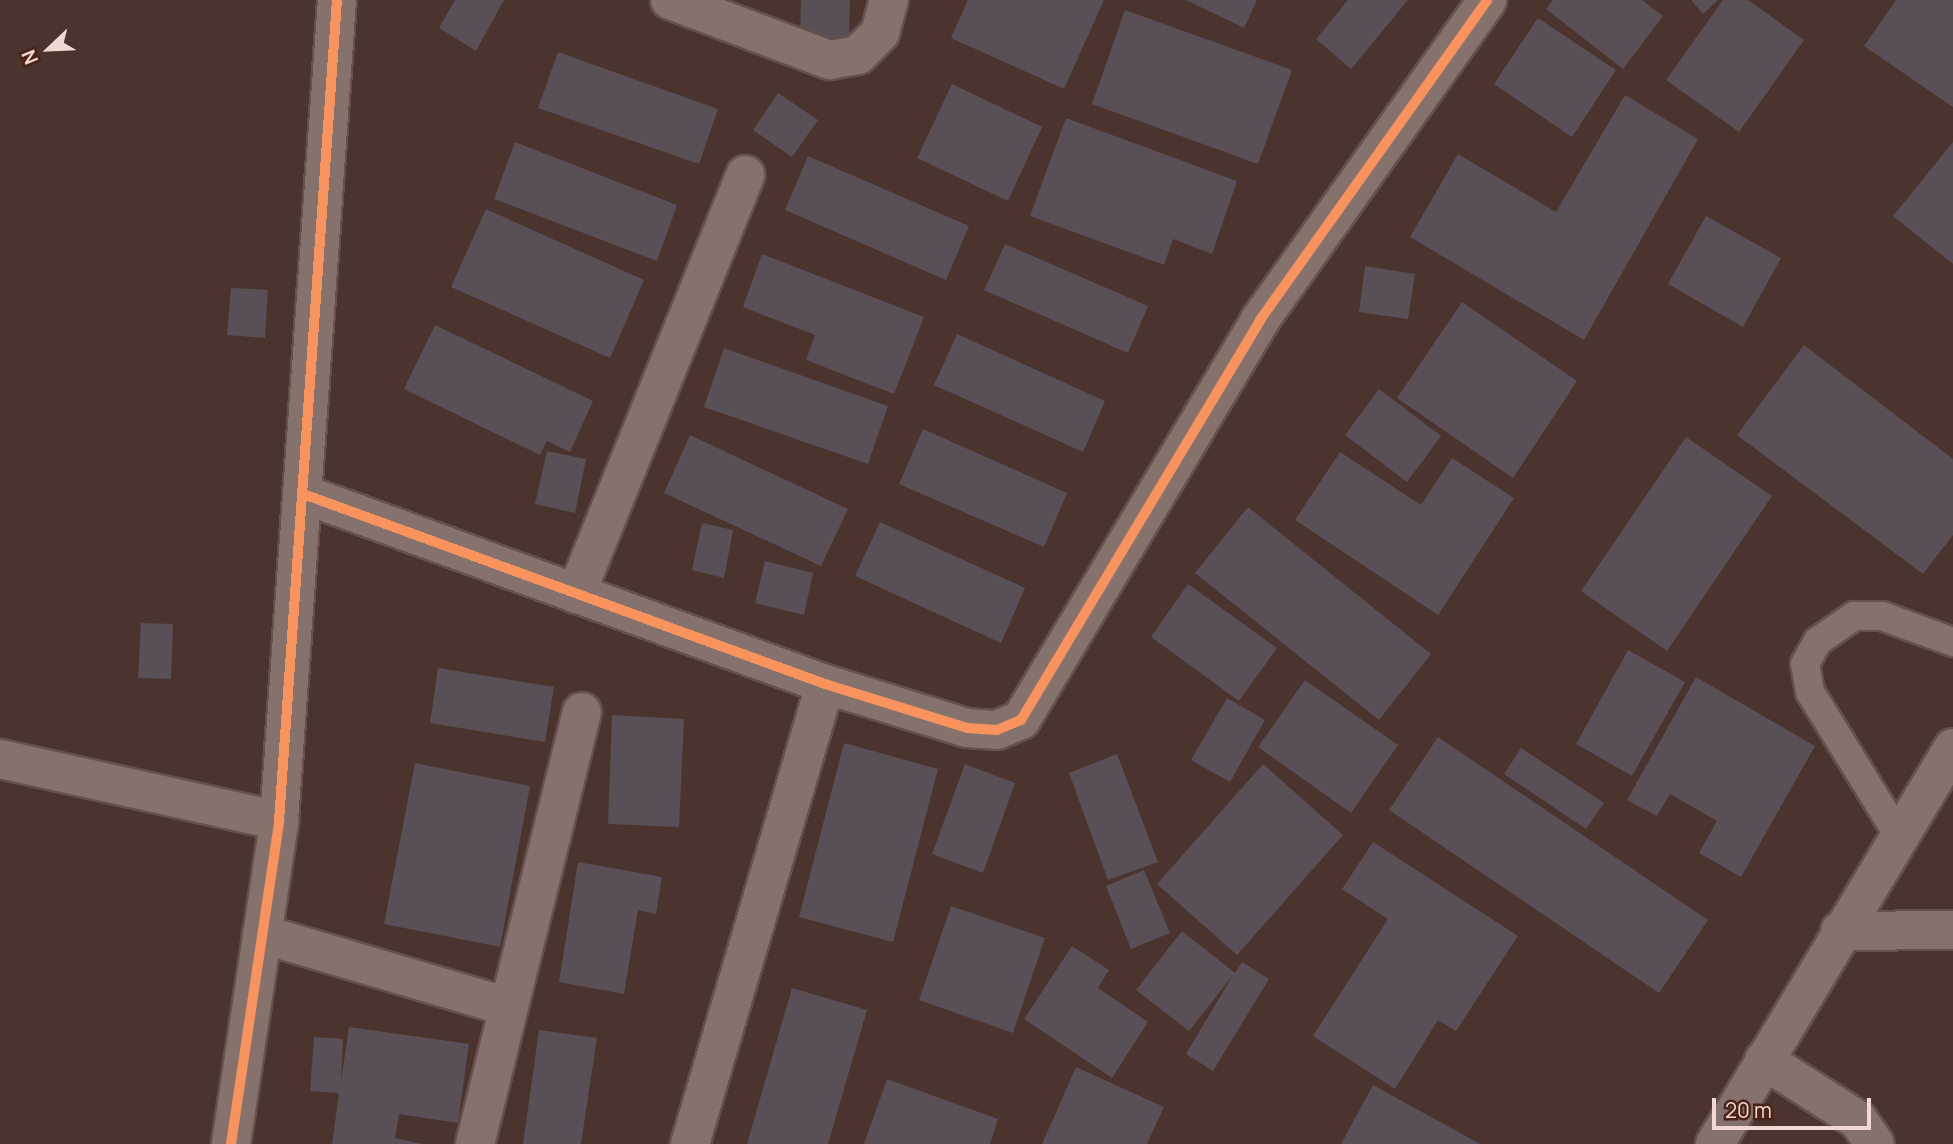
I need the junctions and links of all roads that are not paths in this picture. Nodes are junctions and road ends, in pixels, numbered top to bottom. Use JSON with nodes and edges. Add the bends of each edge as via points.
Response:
{"nodes":[{"id":1,"x":337,"y":0,"type":"edge"},
{"id":2,"x":670,"y":0,"type":"edge"},
{"id":3,"x":889,"y":0,"type":"edge"},
{"id":4,"x":1487,"y":0,"type":"edge"},
{"id":5,"x":745,"y":175,"type":"dead end"},
{"id":6,"x":306,"y":495,"type":"junction"},
{"id":7,"x":576,"y":594,"type":"junction"},
{"id":8,"x":1953,"y":642,"type":"edge"},
{"id":9,"x":825,"y":684,"type":"junction"},
{"id":10,"x":583,"y":712,"type":"dead end"},
{"id":11,"x":1953,"y":748,"type":"edge"},
{"id":12,"x":0,"y":759,"type":"edge"},
{"id":13,"x":279,"y":821,"type":"junction"},
{"id":14,"x":1899,"y":836,"type":"junction"},
{"id":15,"x":1953,"y":930,"type":"edge"},
{"id":16,"x":1840,"y":931,"type":"junction"},
{"id":17,"x":262,"y":934,"type":"junction"},
{"id":18,"x":508,"y":1007,"type":"junction"},
{"id":19,"x":1764,"y":1060,"type":"junction"},
{"id":20,"x":231,"y":1144,"type":"edge"},
{"id":21,"x":475,"y":1144,"type":"edge"},
{"id":22,"x":690,"y":1144,"type":"edge"},
{"id":23,"x":1715,"y":1144,"type":"edge"},
{"id":24,"x":1875,"y":1144,"type":"edge"}],
"edges":[{"from":1,"to":6,"type":"street"},
{"from":2,"to":3,"type":"street","via":[[830,60],[859,55],[880,33]]},
{"from":4,"to":9,"type":"street","via":[[1260,320],[1021,720],[997,730],[967,728]]},
{"from":5,"to":7,"type":"street"},
{"from":6,"to":7,"type":"street"},
{"from":6,"to":13,"type":"street"},
{"from":7,"to":9,"type":"street"},
{"from":8,"to":14,"type":"lane","via":[[1882,616],[1854,616],[1818,641],[1805,664],[1810,692]]},
{"from":9,"to":22,"type":"street"},
{"from":10,"to":18,"type":"street"},
{"from":11,"to":14,"type":"street"},
{"from":12,"to":13,"type":"street"},
{"from":13,"to":17,"type":"street"},
{"from":14,"to":16,"type":"street"},
{"from":15,"to":16,"type":"street"},
{"from":16,"to":19,"type":"street"},
{"from":17,"to":18,"type":"street"},
{"from":17,"to":20,"type":"street"},
{"from":18,"to":21,"type":"street"},
{"from":19,"to":23,"type":"street"},
{"from":19,"to":24,"type":"street","via":[[1858,1120]]}]}
